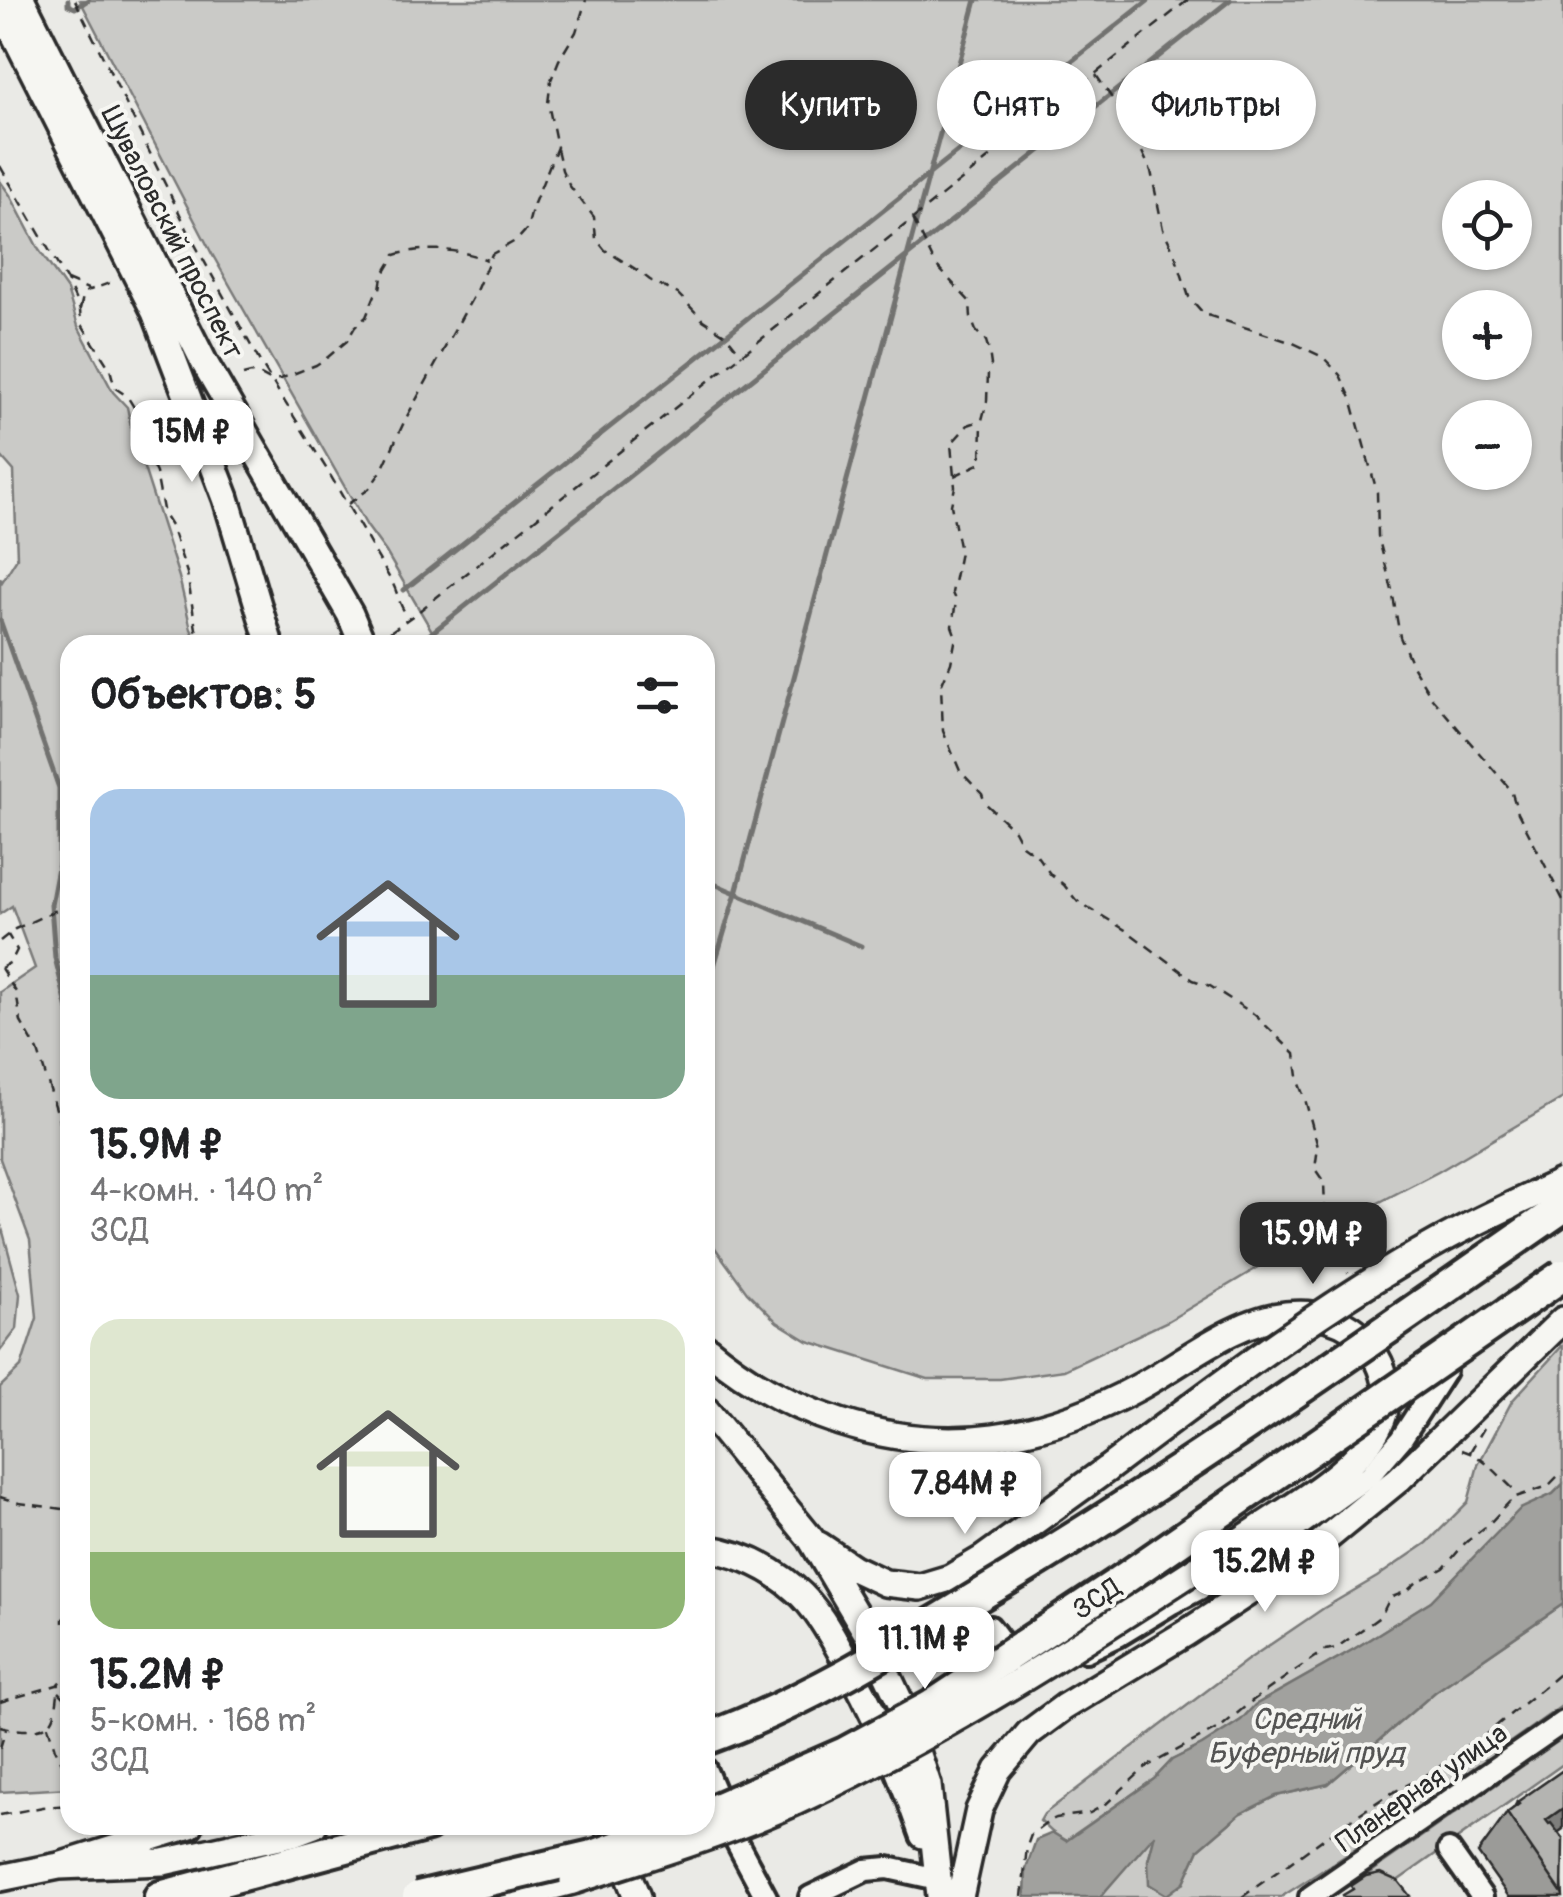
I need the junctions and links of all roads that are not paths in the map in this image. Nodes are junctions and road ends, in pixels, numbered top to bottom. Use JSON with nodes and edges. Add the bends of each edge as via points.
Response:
{"nodes":[{"id":1,"x":22,"y":0,"type":"edge"},
{"id":2,"x":0,"y":6,"type":"edge"},
{"id":3,"x":267,"y":635,"type":"edge"},
{"id":4,"x":359,"y":635,"type":"edge"},
{"id":5,"x":1563,"y":1181,"type":"edge"},
{"id":6,"x":1563,"y":1207,"type":"edge"},
{"id":7,"x":1563,"y":1275,"type":"edge"},
{"id":8,"x":1563,"y":1320,"type":"edge"},
{"id":9,"x":715,"y":1354,"type":"edge"},
{"id":10,"x":1445,"y":1371,"type":"dead end"},
{"id":11,"x":715,"y":1421,"type":"edge"},
{"id":12,"x":811,"y":1540,"type":"junction"},
{"id":13,"x":715,"y":1549,"type":"edge"},
{"id":14,"x":990,"y":1627,"type":"dead end"},
{"id":15,"x":1563,"y":1722,"type":"edge"},
{"id":16,"x":715,"y":1735,"type":"edge"},
{"id":17,"x":715,"y":1792,"type":"edge"},
{"id":18,"x":715,"y":1810,"type":"edge"},
{"id":19,"x":715,"y":1834,"type":"edge"},
{"id":20,"x":158,"y":1835,"type":"edge"},
{"id":21,"x":279,"y":1835,"type":"edge"},
{"id":22,"x":391,"y":1835,"type":"edge"},
{"id":23,"x":612,"y":1835,"type":"edge"},
{"id":24,"x":649,"y":1835,"type":"edge"},
{"id":25,"x":713,"y":1835,"type":"edge"},
{"id":26,"x":1450,"y":1850,"type":"dead end"},
{"id":27,"x":59,"y":1866,"type":"junction"},
{"id":28,"x":0,"y":1878,"type":"edge"},
{"id":29,"x":939,"y":1888,"type":"edge"},
{"id":30,"x":1316,"y":1895,"type":"edge"},
{"id":31,"x":160,"y":1897,"type":"edge"},
{"id":32,"x":418,"y":1897,"type":"edge"},
{"id":33,"x":512,"y":1897,"type":"edge"},
{"id":34,"x":637,"y":1897,"type":"edge"},
{"id":35,"x":766,"y":1897,"type":"edge"},
{"id":36,"x":810,"y":1897,"type":"edge"},
{"id":37,"x":960,"y":1897,"type":"edge"},
{"id":38,"x":1482,"y":1897,"type":"edge"}],
"edges":[{"from":1,"to":4,"type":"main road","name":"Шуваловский проспект","via":[[204,362]]},
{"from":2,"to":3,"type":"main road","name":"Шуваловский проспект","via":[[155,312],[226,498]]},
{"from":5,"to":12,"type":"main road","bridge":true,"via":[[1439,1242],[1347,1298],[950,1578],[920,1587],[885,1583]]},
{"from":6,"to":16,"type":"highway","bridge":true,"via":[[1081,1535],[888,1650]]},
{"from":7,"to":18,"type":"highway","name":"ЗСД","bridge":true,"via":[[930,1707]]},
{"from":8,"to":37,"type":"main road","via":[[1400,1479],[1306,1555],[1028,1734],[998,1770],[979,1810]]},
{"from":9,"to":19,"type":"main road","bridge":true,"via":[[809,1412],[934,1439],[992,1438],[1042,1427],[1136,1389],[1250,1324],[1284,1314],[1344,1322],[1378,1357],[1386,1382],[1385,1408],[1361,1455],[1257,1530],[929,1734],[806,1798]]},
{"from":10,"to":14,"type":"street","via":[[1370,1475],[1268,1548],[1118,1636],[1086,1651],[1034,1656],[1003,1644]]},
{"from":11,"to":12,"type":"main road"},
{"from":12,"to":29,"type":"main road","via":[[902,1706],[928,1785]]},
{"from":13,"to":29,"type":"main road","via":[[765,1567],[798,1591],[839,1648],[876,1716]]},
{"from":15,"to":30,"type":"street","name":"Планерная улица","via":[[1356,1876]]},
{"from":17,"to":35,"type":"street"},
{"from":20,"to":27,"type":"main road"},
{"from":21,"to":27,"type":"main road","via":[[162,1862]]},
{"from":22,"to":31,"type":"highway"},
{"from":23,"to":34,"type":"main road"},
{"from":24,"to":32,"type":"highway","bridge":true},
{"from":25,"to":33,"type":"main road","bridge":true},
{"from":26,"to":38,"type":"street"},
{"from":27,"to":28,"type":"main road"},
{"from":29,"to":36,"type":"street","via":[[888,1868],[866,1870]]}]}
